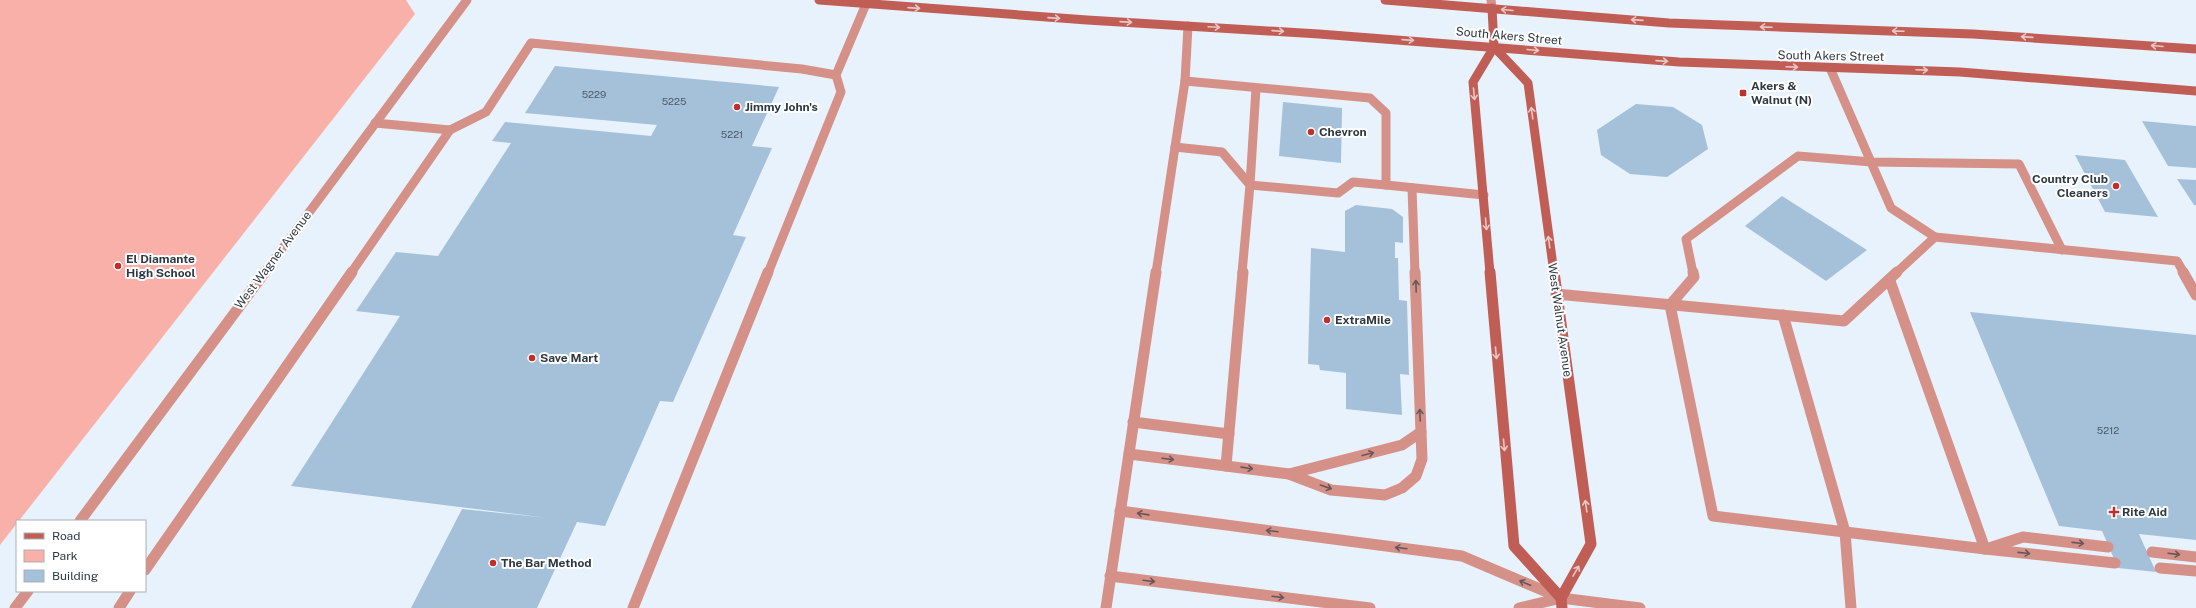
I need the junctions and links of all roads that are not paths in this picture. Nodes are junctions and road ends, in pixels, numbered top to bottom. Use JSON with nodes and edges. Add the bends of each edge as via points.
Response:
{"nodes":[{"id":1,"x":466,"y":0,"type":"edge"},
{"id":2,"x":819,"y":0,"type":"edge"},
{"id":3,"x":1385,"y":0,"type":"edge"},
{"id":4,"x":867,"y":2,"type":"edge"},
{"id":5,"x":1492,"y":4,"type":"edge"},
{"id":6,"x":1188,"y":26,"type":"junction"},
{"id":7,"x":1494,"y":47,"type":"junction"},
{"id":8,"x":2196,"y":50,"type":"edge"},
{"id":9,"x":1830,"y":68,"type":"junction"},
{"id":10,"x":836,"y":75,"type":"junction"},
{"id":11,"x":1185,"y":81,"type":"junction"},
{"id":12,"x":1256,"y":88,"type":"junction"},
{"id":13,"x":2196,"y":90,"type":"edge"},
{"id":14,"x":375,"y":123,"type":"junction"},
{"id":15,"x":450,"y":130,"type":"junction"},
{"id":16,"x":1175,"y":147,"type":"junction"},
{"id":17,"x":1872,"y":162,"type":"junction"},
{"id":18,"x":1250,"y":185,"type":"junction"},
{"id":19,"x":1386,"y":185,"type":"junction"},
{"id":20,"x":1412,"y":188,"type":"junction"},
{"id":21,"x":1484,"y":195,"type":"junction"},
{"id":22,"x":1935,"y":237,"type":"junction"},
{"id":23,"x":2062,"y":250,"type":"junction"},
{"id":24,"x":1890,"y":280,"type":"junction"},
{"id":25,"x":1556,"y":294,"type":"junction"},
{"id":26,"x":2196,"y":295,"type":"edge"},
{"id":27,"x":1670,"y":305,"type":"junction"},
{"id":28,"x":1783,"y":315,"type":"junction"},
{"id":29,"x":1134,"y":422,"type":"junction"},
{"id":30,"x":1421,"y":432,"type":"junction"},
{"id":31,"x":1229,"y":434,"type":"junction"},
{"id":32,"x":1129,"y":454,"type":"junction"},
{"id":33,"x":1226,"y":466,"type":"junction"},
{"id":34,"x":1289,"y":474,"type":"junction"},
{"id":35,"x":1120,"y":511,"type":"junction"},
{"id":36,"x":81,"y":520,"type":"edge"},
{"id":37,"x":1845,"y":532,"type":"junction"},
{"id":38,"x":2108,"y":547,"type":"dead end"},
{"id":39,"x":1986,"y":549,"type":"junction"},
{"id":40,"x":2152,"y":552,"type":"dead end"},
{"id":41,"x":2196,"y":557,"type":"edge"},
{"id":42,"x":2114,"y":563,"type":"dead end"},
{"id":43,"x":2160,"y":568,"type":"dead end"},
{"id":44,"x":146,"y":569,"type":"edge"},
{"id":45,"x":2196,"y":572,"type":"edge"},
{"id":46,"x":1110,"y":576,"type":"junction"},
{"id":47,"x":27,"y":592,"type":"edge"},
{"id":48,"x":129,"y":592,"type":"edge"},
{"id":49,"x":1561,"y":603,"type":"edge"},
{"id":50,"x":15,"y":608,"type":"edge"},
{"id":51,"x":119,"y":608,"type":"edge"},
{"id":52,"x":633,"y":608,"type":"edge"},
{"id":53,"x":1106,"y":608,"type":"edge"},
{"id":54,"x":1370,"y":608,"type":"edge"},
{"id":55,"x":1518,"y":608,"type":"edge"},
{"id":56,"x":1640,"y":608,"type":"edge"},
{"id":57,"x":1851,"y":608,"type":"edge"}],
"edges":[{"from":1,"to":14,"type":"street","name":"West Wagner Avenue"},
{"from":2,"to":4,"type":"main road","name":"South Akers Street"},
{"from":3,"to":5,"type":"main road"},
{"from":4,"to":6,"type":"main road","name":"South Akers Street","one_way":true},
{"from":4,"to":10,"type":"street"},
{"from":5,"to":7,"type":"main road"},
{"from":8,"to":5,"type":"main road","one_way":true,"via":[[1973,34],[1682,24]]},
{"from":6,"to":7,"type":"main road","name":"South Akers Street","one_way":true},
{"from":6,"to":11,"type":"street"},
{"from":7,"to":9,"type":"main road","name":"South Akers Street","one_way":true,"via":[[1679,62]]},
{"from":7,"to":21,"type":"main road","one_way":true,"via":[[1473,82]]},
{"from":25,"to":7,"type":"main road","name":"West Walnut Avenue","one_way":true,"via":[[1528,83]]},
{"from":9,"to":13,"type":"main road","name":"South Akers Street","one_way":true,"via":[[1960,72]]},
{"from":9,"to":17,"type":"street"},
{"from":10,"to":15,"type":"street","via":[[802,69],[531,43],[486,112]]},
{"from":10,"to":52,"type":"street","via":[[840,92]]},
{"from":11,"to":12,"type":"street"},
{"from":11,"to":16,"type":"street"},
{"from":12,"to":18,"type":"street"},
{"from":12,"to":19,"type":"street","via":[[1370,98],[1386,113]]},
{"from":14,"to":15,"type":"street"},
{"from":14,"to":36,"type":"street","name":"West Wagner Avenue"},
{"from":15,"to":44,"type":"street"},
{"from":16,"to":18,"type":"street","via":[[1222,152]]},
{"from":16,"to":29,"type":"street"},
{"from":17,"to":22,"type":"street","via":[[1891,208]]},
{"from":17,"to":23,"type":"street","via":[[2019,164]]},
{"from":17,"to":27,"type":"street","via":[[1798,156],[1686,239],[1694,277]]},
{"from":18,"to":19,"type":"street","via":[[1338,193],[1354,182]]},
{"from":18,"to":31,"type":"street"},
{"from":19,"to":20,"type":"street"},
{"from":20,"to":21,"type":"street"},
{"from":30,"to":20,"type":"street","one_way":true},
{"from":21,"to":49,"type":"main road","one_way":true,"via":[[1514,546]]},
{"from":22,"to":23,"type":"street"},
{"from":22,"to":24,"type":"street"},
{"from":23,"to":26,"type":"street","via":[[2177,261]]},
{"from":24,"to":28,"type":"street","via":[[1844,321]]},
{"from":24,"to":39,"type":"street"},
{"from":25,"to":27,"type":"street"},
{"from":49,"to":25,"type":"main road","name":"West Walnut Avenue","one_way":true,"via":[[1591,544]]},
{"from":27,"to":28,"type":"street"},
{"from":27,"to":37,"type":"street","via":[[1713,516]]},
{"from":28,"to":37,"type":"street"},
{"from":29,"to":31,"type":"street"},
{"from":29,"to":32,"type":"street"},
{"from":34,"to":30,"type":"street","one_way":true,"via":[[1402,446]]},
{"from":34,"to":30,"type":"street","one_way":true,"via":[[1331,490],[1384,494],[1402,488],[1416,476],[1422,459]]},
{"from":31,"to":33,"type":"street"},
{"from":32,"to":33,"type":"street","one_way":true},
{"from":32,"to":35,"type":"street"},
{"from":33,"to":34,"type":"street","one_way":true},
{"from":35,"to":46,"type":"street"},
{"from":49,"to":35,"type":"street","one_way":true,"via":[[1462,556]]},
{"from":37,"to":39,"type":"street"},
{"from":37,"to":57,"type":"street"},
{"from":39,"to":38,"type":"street","one_way":true,"via":[[2023,537]]},
{"from":39,"to":42,"type":"street","one_way":true},
{"from":40,"to":41,"type":"street","one_way":true},
{"from":43,"to":45,"type":"street"},
{"from":46,"to":53,"type":"street"},
{"from":46,"to":54,"type":"street","one_way":true},
{"from":47,"to":50,"type":"street"},
{"from":48,"to":51,"type":"street"},
{"from":49,"to":55,"type":"street"},
{"from":49,"to":56,"type":"street"}]}
